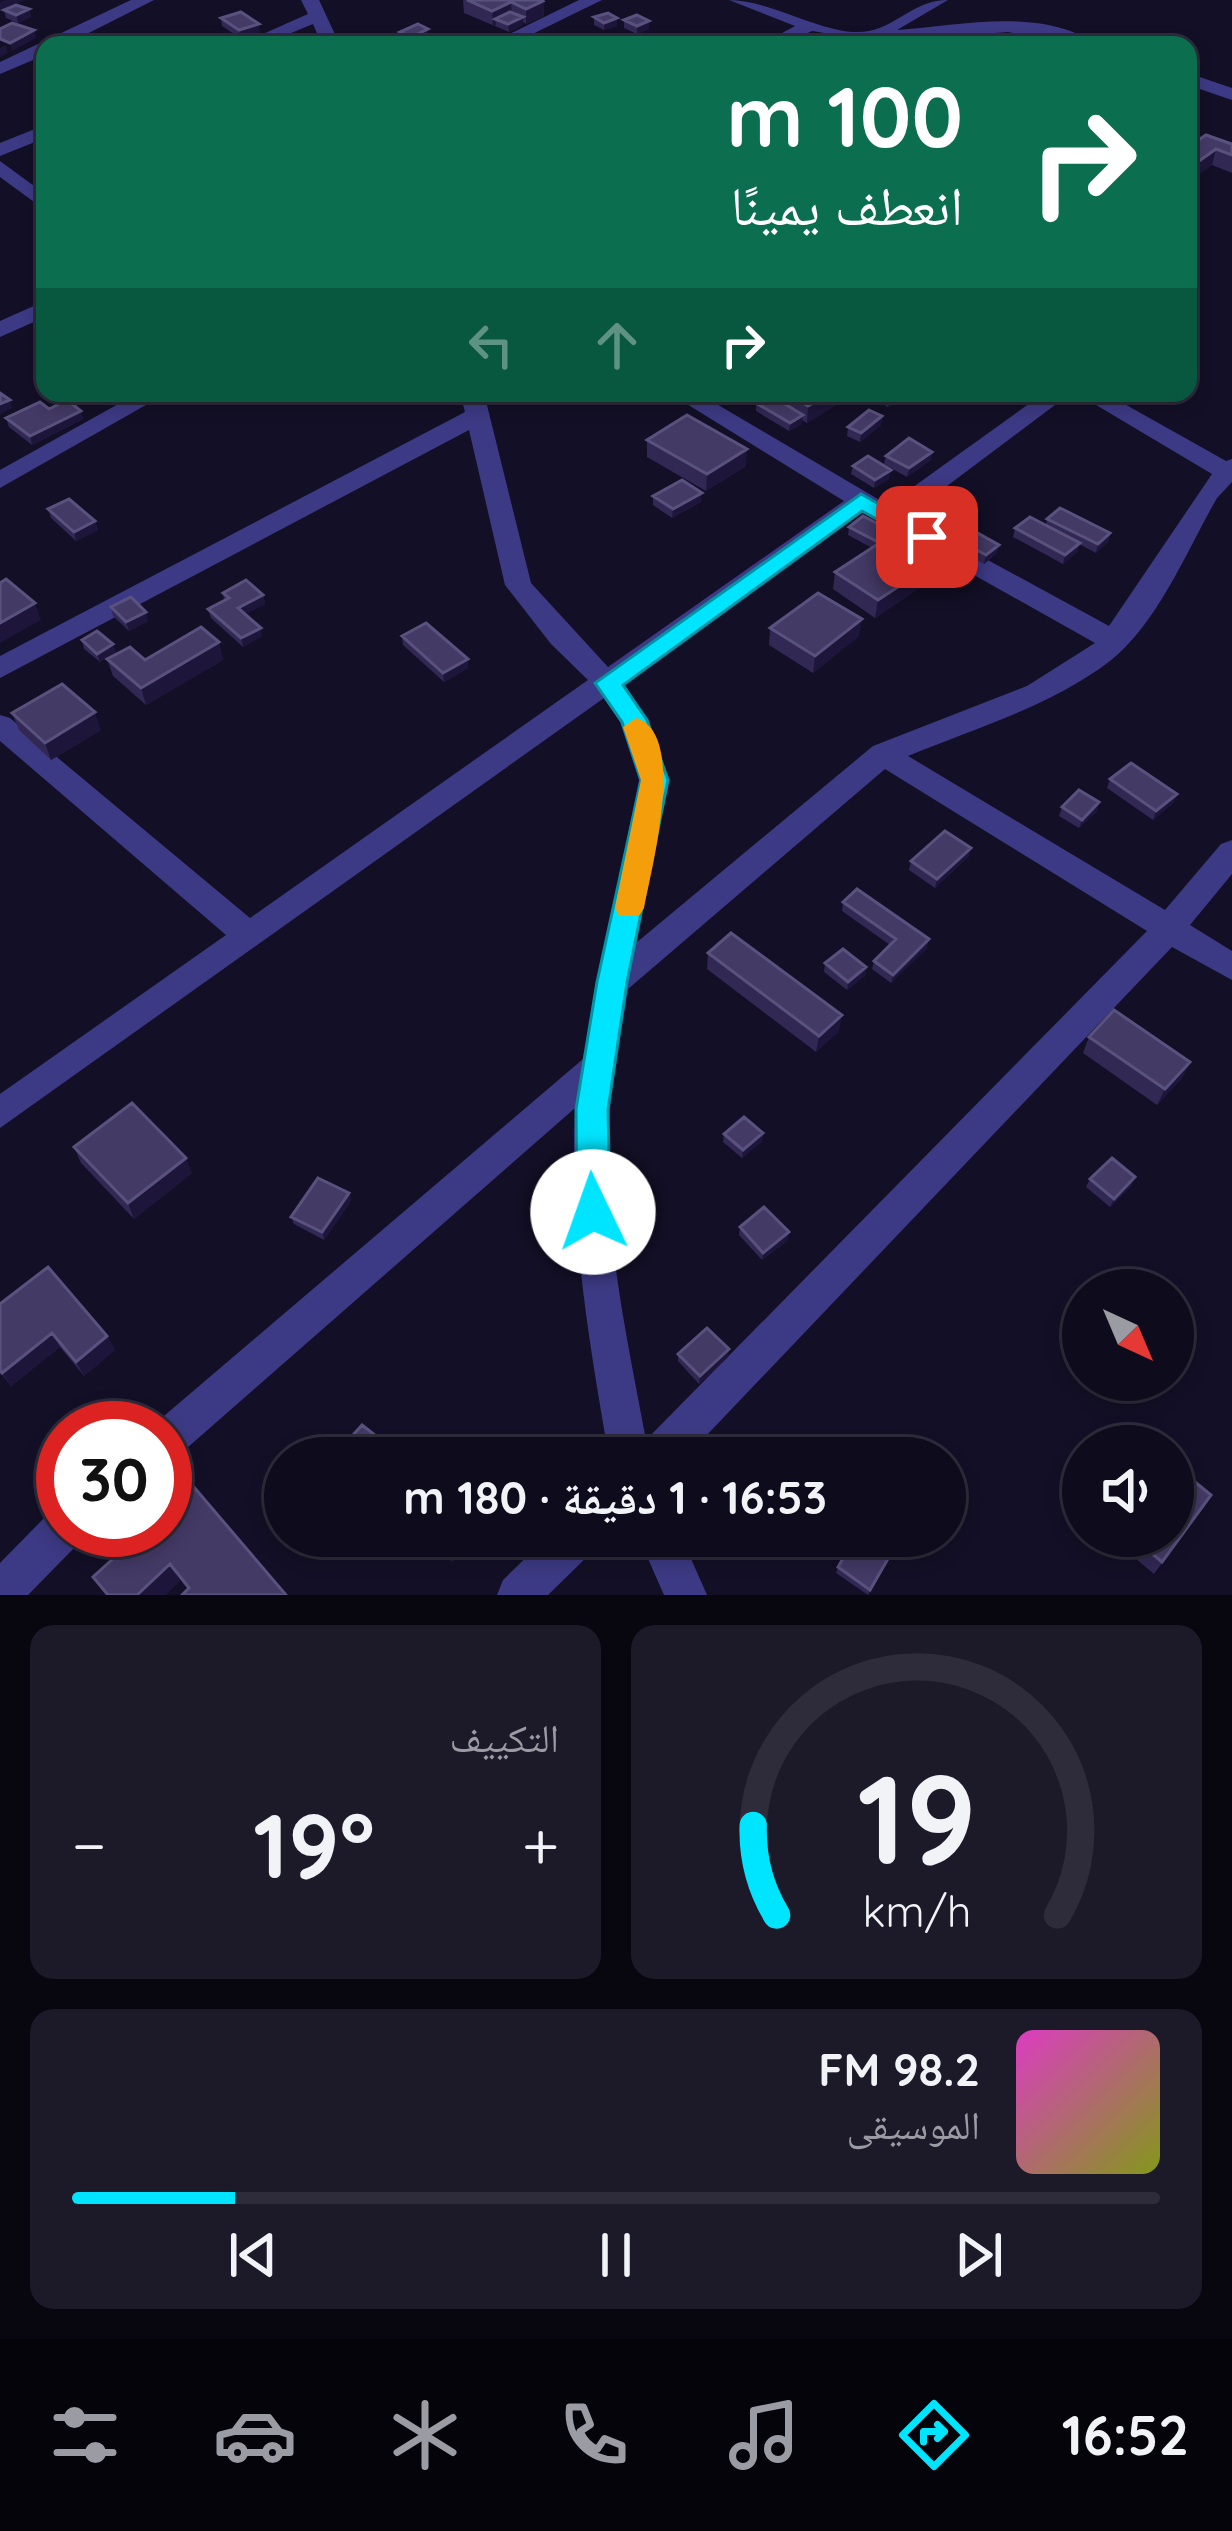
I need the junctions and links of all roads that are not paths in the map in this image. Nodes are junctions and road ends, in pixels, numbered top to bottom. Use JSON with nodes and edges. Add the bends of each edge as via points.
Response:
{"nodes":[{"id":1,"x":145,"y":0,"type":"edge"},
{"id":2,"x":593,"y":0,"type":"edge"},
{"id":3,"x":738,"y":0,"type":"edge"},
{"id":4,"x":939,"y":0,"type":"edge"},
{"id":5,"x":313,"y":8,"type":"edge"},
{"id":6,"x":809,"y":25,"type":"junction"},
{"id":7,"x":69,"y":36,"type":"edge"},
{"id":8,"x":263,"y":36,"type":"edge"},
{"id":9,"x":327,"y":36,"type":"edge"},
{"id":10,"x":515,"y":36,"type":"edge"},
{"id":11,"x":787,"y":36,"type":"edge"},
{"id":12,"x":851,"y":36,"type":"edge"},
{"id":13,"x":873,"y":36,"type":"edge"},
{"id":14,"x":906,"y":36,"type":"edge"},
{"id":15,"x":1059,"y":36,"type":"edge"},
{"id":16,"x":36,"y":52,"type":"edge"},
{"id":17,"x":0,"y":69,"type":"edge"},
{"id":18,"x":1197,"y":82,"type":"edge"},
{"id":19,"x":1232,"y":94,"type":"edge"},
{"id":20,"x":36,"y":135,"type":"edge"},
{"id":21,"x":0,"y":150,"type":"edge"},
{"id":22,"x":0,"y":167,"type":"edge"},
{"id":23,"x":36,"y":196,"type":"edge"},
{"id":24,"x":36,"y":312,"type":"edge"},
{"id":25,"x":0,"y":330,"type":"edge"},
{"id":26,"x":139,"y":402,"type":"edge"},
{"id":27,"x":470,"y":402,"type":"edge"},
{"id":28,"x":476,"y":402,"type":"edge"},
{"id":29,"x":696,"y":402,"type":"edge"},
{"id":30,"x":1047,"y":402,"type":"edge"},
{"id":31,"x":1105,"y":402,"type":"edge"},
{"id":32,"x":1230,"y":470,"type":"edge"},
{"id":33,"x":0,"y":480,"type":"edge"},
{"id":34,"x":1219,"y":500,"type":"edge"},
{"id":35,"x":861,"y":501,"type":"junction"},
{"id":36,"x":889,"y":517,"type":"junction"},
{"id":37,"x":1112,"y":640,"type":"junction"},
{"id":38,"x":0,"y":668,"type":"edge"},
{"id":39,"x":608,"y":683,"type":"junction"},
{"id":40,"x":0,"y":725,"type":"edge"},
{"id":41,"x":883,"y":754,"type":"junction"},
{"id":42,"x":1232,"y":852,"type":"edge"},
{"id":43,"x":1168,"y":929,"type":"junction"},
{"id":44,"x":249,"y":936,"type":"junction"},
{"id":45,"x":1232,"y":967,"type":"edge"},
{"id":46,"x":612,"y":982,"type":"junction"},
{"id":47,"x":599,"y":1066,"type":"junction"},
{"id":48,"x":0,"y":1112,"type":"edge"},
{"id":49,"x":192,"y":1418,"type":"edge"},
{"id":50,"x":625,"y":1437,"type":"edge"},
{"id":51,"x":677,"y":1437,"type":"edge"},
{"id":52,"x":36,"y":1556,"type":"edge"},
{"id":53,"x":557,"y":1557,"type":"edge"},
{"id":54,"x":669,"y":1557,"type":"edge"},
{"id":55,"x":0,"y":1593,"type":"edge"},
{"id":56,"x":518,"y":1595,"type":"edge"},
{"id":57,"x":686,"y":1595,"type":"edge"}],
"edges":[{"from":1,"to":7,"type":"street"},
{"from":2,"to":10,"type":"street"},
{"from":3,"to":6,"type":"street"},
{"from":4,"to":13,"type":"street"},
{"from":5,"to":8,"type":"street"},
{"from":5,"to":9,"type":"street"},
{"from":6,"to":11,"type":"street"},
{"from":6,"to":12,"type":"street"},
{"from":14,"to":15,"type":"street","via":[[996,27]]},
{"from":16,"to":17,"type":"street"},
{"from":18,"to":19,"type":"street"},
{"from":20,"to":21,"type":"street"},
{"from":22,"to":23,"type":"street"},
{"from":24,"to":25,"type":"street"},
{"from":26,"to":33,"type":"street"},
{"from":27,"to":38,"type":"street"},
{"from":28,"to":39,"type":"street","via":[[518,585]]},
{"from":29,"to":35,"type":"street"},
{"from":30,"to":36,"type":"street"},
{"from":31,"to":32,"type":"street"},
{"from":32,"to":34,"type":"street"},
{"from":34,"to":37,"type":"street"},
{"from":35,"to":36,"type":"street"},
{"from":35,"to":39,"type":"street"},
{"from":36,"to":37,"type":"street"},
{"from":37,"to":41,"type":"street","via":[[1037,692]]},
{"from":39,"to":44,"type":"street"},
{"from":39,"to":46,"type":"street","via":[[634,720],[654,780]]},
{"from":40,"to":44,"type":"street"},
{"from":41,"to":43,"type":"street"},
{"from":41,"to":46,"type":"street"},
{"from":42,"to":43,"type":"street"},
{"from":43,"to":45,"type":"street"},
{"from":43,"to":51,"type":"street"},
{"from":44,"to":48,"type":"street"},
{"from":46,"to":47,"type":"street"},
{"from":47,"to":49,"type":"street"},
{"from":47,"to":50,"type":"street","via":[[592,1191]]},
{"from":52,"to":55,"type":"street"},
{"from":53,"to":56,"type":"street"},
{"from":54,"to":57,"type":"street"}]}
